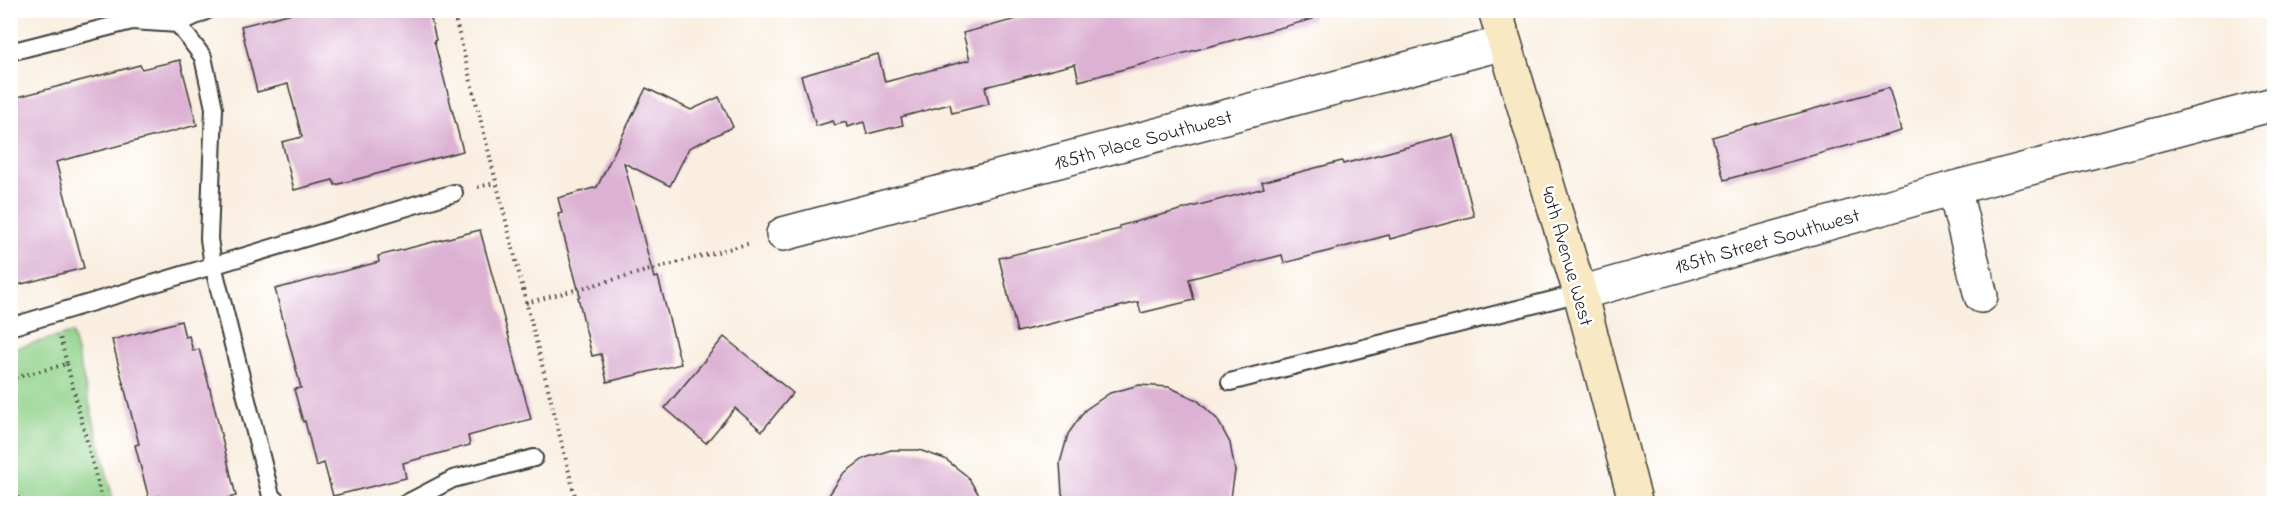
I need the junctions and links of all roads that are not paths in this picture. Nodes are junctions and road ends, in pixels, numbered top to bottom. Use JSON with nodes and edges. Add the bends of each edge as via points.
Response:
{"nodes":[{"id":1,"x":208,"y":10,"type":"edge"},
{"id":2,"x":1495,"y":10,"type":"edge"},
{"id":3,"x":178,"y":24,"type":"junction"},
{"id":4,"x":1504,"y":43,"type":"junction"},
{"id":5,"x":10,"y":52,"type":"edge"},
{"id":6,"x":2274,"y":104,"type":"edge"},
{"id":7,"x":1954,"y":188,"type":"junction"},
{"id":8,"x":454,"y":193,"type":"dead end"},
{"id":9,"x":783,"y":234,"type":"road end"},
{"id":10,"x":213,"y":266,"type":"junction"},
{"id":11,"x":1580,"y":293,"type":"junction"},
{"id":12,"x":1981,"y":296,"type":"dead end"},
{"id":13,"x":10,"y":327,"type":"edge"},
{"id":14,"x":1230,"y":382,"type":"dead end"},
{"id":15,"x":534,"y":458,"type":"dead end"},
{"id":16,"x":280,"y":504,"type":"edge"},
{"id":17,"x":405,"y":504,"type":"edge"},
{"id":18,"x":1636,"y":504,"type":"edge"}],
"edges":[{"from":1,"to":3,"type":"lane"},
{"from":2,"to":4,"type":"street","name":"40th Avenue West"},
{"from":3,"to":5,"type":"lane","via":[[132,21]]},
{"from":3,"to":10,"type":"lane","via":[[203,57],[214,108],[209,239]]},
{"from":4,"to":9,"type":"street","name":"185th Place Southwest"},
{"from":4,"to":11,"type":"street","name":"40th Avenue West"},
{"from":6,"to":7,"type":"street","name":"185th Street Southwest"},
{"from":7,"to":11,"type":"street","name":"185th Street Southwest"},
{"from":7,"to":12,"type":"street"},
{"from":8,"to":10,"type":"lane"},
{"from":10,"to":13,"type":"lane"},
{"from":10,"to":16,"type":"lane","via":[[271,496]]},
{"from":11,"to":14,"type":"lane"},
{"from":11,"to":18,"type":"street","name":"40th Avenue West"},
{"from":15,"to":17,"type":"lane","via":[[453,479]]}]}
